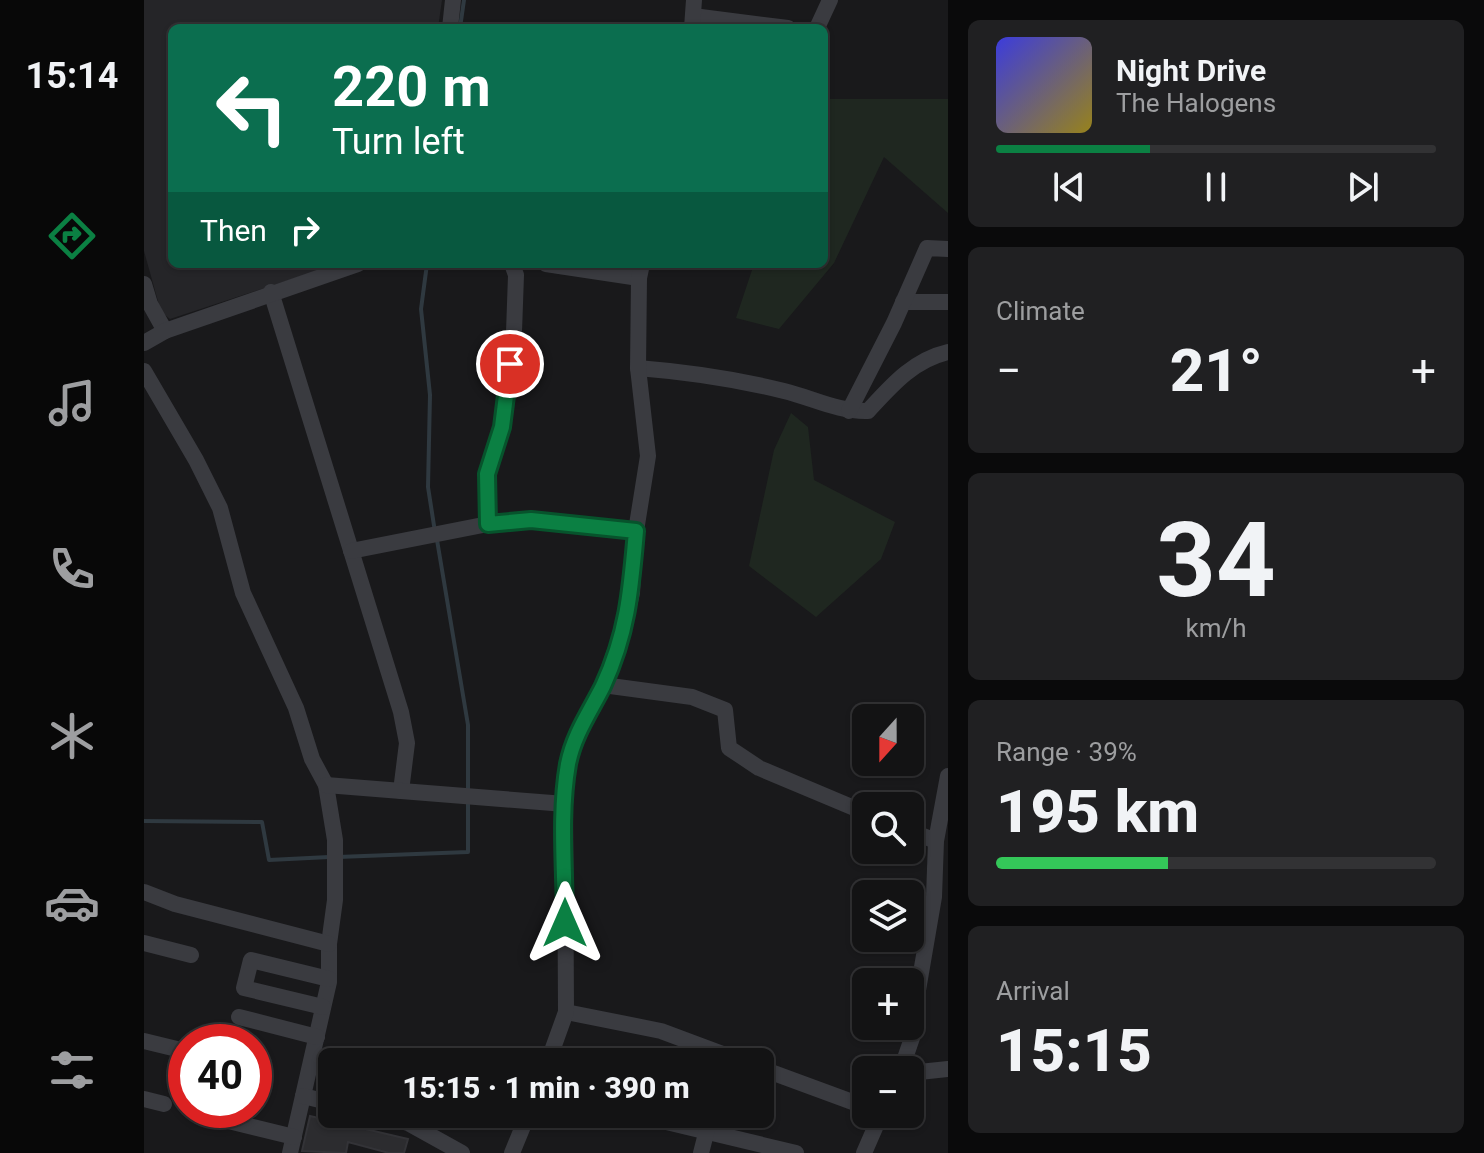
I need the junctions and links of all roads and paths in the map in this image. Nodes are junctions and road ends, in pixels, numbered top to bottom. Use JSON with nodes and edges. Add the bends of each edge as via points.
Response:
{"nodes":[{"id":1,"x":453,"y":0,"type":"edge"},
{"id":2,"x":830,"y":0,"type":"edge"},
{"id":3,"x":693,"y":15,"type":"edge"},
{"id":4,"x":450,"y":24,"type":"edge"},
{"id":5,"x":759,"y":24,"type":"edge"},
{"id":6,"x":820,"y":24,"type":"edge"},
{"id":7,"x":948,"y":249,"type":"edge"},
{"id":8,"x":346,"y":268,"type":"edge"},
{"id":9,"x":513,"y":268,"type":"edge"},
{"id":10,"x":600,"y":268,"type":"edge"},
{"id":11,"x":641,"y":271,"type":"edge"},
{"id":12,"x":144,"y":284,"type":"edge"},
{"id":13,"x":271,"y":292,"type":"junction"},
{"id":14,"x":903,"y":302,"type":"junction"},
{"id":15,"x":948,"y":302,"type":"edge"},
{"id":16,"x":165,"y":331,"type":"junction"},
{"id":17,"x":144,"y":343,"type":"edge"},
{"id":18,"x":948,"y":352,"type":"edge"},
{"id":19,"x":638,"y":368,"type":"junction"},
{"id":20,"x":144,"y":371,"type":"edge"},
{"id":21,"x":849,"y":411,"type":"junction"},
{"id":22,"x":488,"y":524,"type":"junction"},
{"id":23,"x":636,"y":531,"type":"junction"},
{"id":24,"x":351,"y":551,"type":"junction"},
{"id":25,"x":603,"y":685,"type":"junction"},
{"id":26,"x":948,"y":776,"type":"edge"},
{"id":27,"x":326,"y":785,"type":"junction"},
{"id":28,"x":401,"y":791,"type":"junction"},
{"id":29,"x":565,"y":804,"type":"junction"},
{"id":30,"x":852,"y":807,"type":"edge"},
{"id":31,"x":924,"y":836,"type":"edge"},
{"id":32,"x":936,"y":841,"type":"junction"},
{"id":33,"x":144,"y":892,"type":"edge"},
{"id":34,"x":941,"y":901,"type":"edge"},
{"id":35,"x":144,"y":943,"type":"edge"},
{"id":36,"x":329,"y":944,"type":"junction"},
{"id":37,"x":191,"y":955,"type":"dead end"},
{"id":38,"x":329,"y":979,"type":"junction"},
{"id":39,"x":323,"y":1007,"type":"junction"},
{"id":40,"x":566,"y":1012,"type":"junction"},
{"id":41,"x":239,"y":1017,"type":"dead end"},
{"id":42,"x":317,"y":1037,"type":"junction"},
{"id":43,"x":144,"y":1041,"type":"edge"},
{"id":44,"x":168,"y":1047,"type":"edge"},
{"id":45,"x":553,"y":1048,"type":"edge"},
{"id":46,"x":701,"y":1048,"type":"edge"},
{"id":47,"x":906,"y":1056,"type":"edge"},
{"id":48,"x":948,"y":1069,"type":"edge"},
{"id":49,"x":924,"y":1072,"type":"edge"},
{"id":50,"x":774,"y":1073,"type":"edge"},
{"id":51,"x":303,"y":1096,"type":"junction"},
{"id":52,"x":144,"y":1099,"type":"edge"},
{"id":53,"x":318,"y":1100,"type":"edge"},
{"id":54,"x":852,"y":1102,"type":"edge"},
{"id":55,"x":164,"y":1104,"type":"dead end"},
{"id":56,"x":242,"y":1128,"type":"edge"},
{"id":57,"x":417,"y":1128,"type":"edge"},
{"id":58,"x":522,"y":1128,"type":"edge"},
{"id":59,"x":690,"y":1128,"type":"edge"},
{"id":60,"x":707,"y":1128,"type":"edge"},
{"id":61,"x":875,"y":1128,"type":"edge"},
{"id":62,"x":706,"y":1132,"type":"junction"},
{"id":63,"x":292,"y":1145,"type":"edge"},
{"id":64,"x":462,"y":1153,"type":"edge"},
{"id":65,"x":512,"y":1153,"type":"edge"},
{"id":66,"x":701,"y":1153,"type":"edge"},
{"id":67,"x":796,"y":1153,"type":"edge"},
{"id":68,"x":864,"y":1153,"type":"edge"}],
"edges":[{"from":1,"to":4,"type":"street"},
{"from":2,"to":6,"type":"street"},
{"from":3,"to":5,"type":"street"},
{"from":7,"to":14,"type":"street","via":[[927,248]]},
{"from":8,"to":13,"type":"street"},
{"from":9,"to":22,"type":"street","via":[[514,332],[502,427],[487,474]]},
{"from":10,"to":11,"type":"street"},
{"from":11,"to":19,"type":"street"},
{"from":12,"to":16,"type":"street"},
{"from":13,"to":16,"type":"street"},
{"from":13,"to":24,"type":"street"},
{"from":14,"to":15,"type":"street"},
{"from":14,"to":21,"type":"street"},
{"from":16,"to":17,"type":"street"},
{"from":18,"to":21,"type":"street","via":[[929,356],[903,375],[868,411]]},
{"from":19,"to":21,"type":"street","via":[[715,376]]},
{"from":19,"to":23,"type":"street","via":[[648,456]]},
{"from":20,"to":27,"type":"street","via":[[220,508],[243,593]]},
{"from":22,"to":23,"type":"street","via":[[531,520]]},
{"from":22,"to":24,"type":"street"},
{"from":23,"to":25,"type":"street","via":[[632,593]]},
{"from":24,"to":28,"type":"street","via":[[401,712],[407,743]]},
{"from":25,"to":29,"type":"street","via":[[576,735]]},
{"from":25,"to":30,"type":"street","via":[[692,697],[725,710],[729,748],[759,768]]},
{"from":26,"to":32,"type":"street"},
{"from":27,"to":28,"type":"street"},
{"from":27,"to":36,"type":"street","via":[[335,840]]},
{"from":28,"to":29,"type":"street"},
{"from":29,"to":40,"type":"street"},
{"from":31,"to":32,"type":"street"},
{"from":32,"to":34,"type":"street"},
{"from":33,"to":36,"type":"street"},
{"from":34,"to":47,"type":"street"},
{"from":35,"to":37,"type":"street"},
{"from":36,"to":38,"type":"street"},
{"from":38,"to":39,"type":"street"},
{"from":38,"to":39,"type":"street","via":[[251,960],[244,988]]},
{"from":39,"to":42,"type":"street"},
{"from":40,"to":45,"type":"street"},
{"from":40,"to":46,"type":"street","via":[[661,1031]]},
{"from":41,"to":42,"type":"street"},
{"from":42,"to":51,"type":"street"},
{"from":43,"to":44,"type":"street"},
{"from":48,"to":49,"type":"street"},
{"from":50,"to":54,"type":"street"},
{"from":51,"to":53,"type":"street"},
{"from":51,"to":63,"type":"street"},
{"from":52,"to":55,"type":"street"},
{"from":56,"to":63,"type":"street"},
{"from":57,"to":64,"type":"street"},
{"from":58,"to":65,"type":"street"},
{"from":59,"to":62,"type":"street"},
{"from":60,"to":62,"type":"street"},
{"from":61,"to":68,"type":"street"},
{"from":62,"to":66,"type":"street"},
{"from":62,"to":67,"type":"street"}]}
